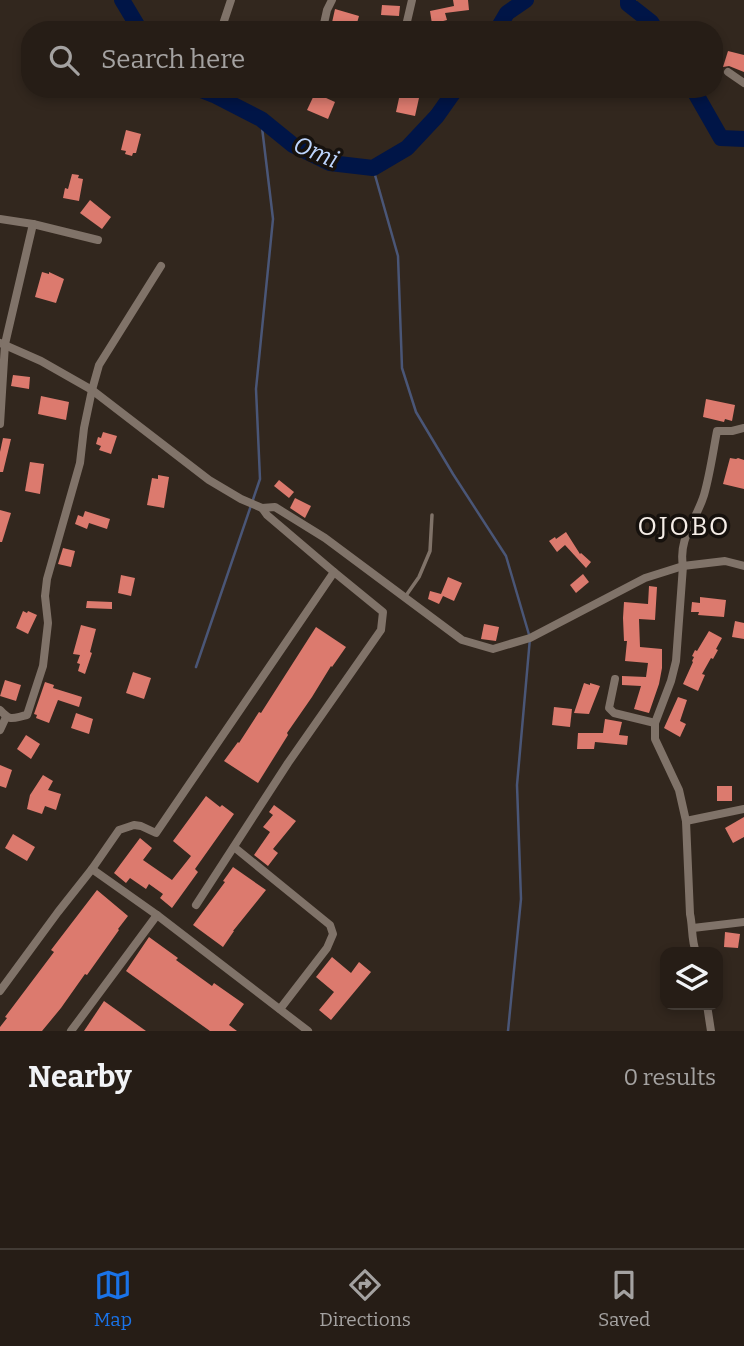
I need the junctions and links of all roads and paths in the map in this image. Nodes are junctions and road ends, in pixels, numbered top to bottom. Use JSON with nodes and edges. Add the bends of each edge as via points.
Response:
{"nodes":[{"id":1,"x":231,"y":0,"type":"edge"},
{"id":2,"x":332,"y":0,"type":"edge"},
{"id":3,"x":412,"y":0,"type":"edge"},
{"id":4,"x":224,"y":21,"type":"edge"},
{"id":5,"x":325,"y":21,"type":"edge"},
{"id":6,"x":407,"y":21,"type":"edge"},
{"id":7,"x":728,"y":72,"type":"dead end"},
{"id":8,"x":744,"y":83,"type":"edge"},
{"id":9,"x":0,"y":219,"type":"edge"},
{"id":10,"x":33,"y":224,"type":"junction"},
{"id":11,"x":98,"y":240,"type":"dead end"},
{"id":12,"x":161,"y":266,"type":"dead end"},
{"id":13,"x":3,"y":344,"type":"edge"},
{"id":14,"x":92,"y":390,"type":"junction"},
{"id":15,"x":0,"y":424,"type":"edge"},
{"id":16,"x":744,"y":428,"type":"edge"},
{"id":17,"x":258,"y":506,"type":"junction"},
{"id":18,"x":432,"y":515,"type":"dead end"},
{"id":19,"x":683,"y":566,"type":"junction"},
{"id":20,"x":744,"y":566,"type":"edge"},
{"id":21,"x":334,"y":572,"type":"junction"},
{"id":22,"x":405,"y":598,"type":"junction"},
{"id":23,"x":615,"y":679,"type":"dead end"},
{"id":24,"x":3,"y":714,"type":"edge"},
{"id":25,"x":655,"y":723,"type":"junction"},
{"id":26,"x":0,"y":730,"type":"edge"},
{"id":27,"x":744,"y":809,"type":"edge"},
{"id":28,"x":686,"y":821,"type":"junction"},
{"id":29,"x":234,"y":847,"type":"junction"},
{"id":30,"x":92,"y":869,"type":"junction"},
{"id":31,"x":196,"y":905,"type":"dead end"},
{"id":32,"x":157,"y":915,"type":"junction"},
{"id":33,"x":744,"y":922,"type":"edge"},
{"id":34,"x":693,"y":928,"type":"junction"},
{"id":35,"x":694,"y":947,"type":"edge"},
{"id":36,"x":0,"y":991,"type":"edge"},
{"id":37,"x":280,"y":1009,"type":"junction"},
{"id":38,"x":708,"y":1010,"type":"edge"},
{"id":39,"x":71,"y":1031,"type":"edge"},
{"id":40,"x":308,"y":1031,"type":"edge"},
{"id":41,"x":711,"y":1031,"type":"edge"}],
"edges":[{"from":1,"to":4,"type":"street"},
{"from":2,"to":5,"type":"street"},
{"from":3,"to":6,"type":"street"},
{"from":7,"to":8,"type":"street"},
{"from":9,"to":10,"type":"street"},
{"from":10,"to":11,"type":"street"},
{"from":10,"to":13,"type":"street"},
{"from":12,"to":14,"type":"street","via":[[99,365]]},
{"from":13,"to":14,"type":"street"},
{"from":13,"to":15,"type":"street"},
{"from":14,"to":17,"type":"street","via":[[209,480]]},
{"from":14,"to":24,"type":"street","via":[[80,463],[47,579],[43,666],[27,715],[11,718]]},
{"from":16,"to":19,"type":"street","via":[[717,431],[705,491],[680,553]]},
{"from":17,"to":21,"type":"street"},
{"from":17,"to":22,"type":"street","via":[[275,507],[325,538]]},
{"from":18,"to":22,"type":"lane","via":[[430,551]]},
{"from":19,"to":20,"type":"street","via":[[725,561]]},
{"from":19,"to":22,"type":"street","via":[[645,578],[530,638],[492,649],[462,640]]},
{"from":19,"to":25,"type":"street","via":[[676,662]]},
{"from":21,"to":29,"type":"street","via":[[383,612],[382,630]]},
{"from":21,"to":30,"type":"street","via":[[156,832],[134,825],[120,830]]},
{"from":23,"to":25,"type":"street","via":[[609,708]]},
{"from":24,"to":26,"type":"street"},
{"from":25,"to":28,"type":"street","via":[[655,739],[679,790]]},
{"from":27,"to":28,"type":"street"},
{"from":28,"to":34,"type":"street"},
{"from":29,"to":31,"type":"street"},
{"from":29,"to":37,"type":"street","via":[[330,925],[333,934]]},
{"from":30,"to":32,"type":"street"},
{"from":30,"to":36,"type":"street"},
{"from":32,"to":37,"type":"street"},
{"from":32,"to":39,"type":"street"},
{"from":33,"to":34,"type":"street"},
{"from":34,"to":35,"type":"street"},
{"from":37,"to":40,"type":"street"},
{"from":38,"to":41,"type":"street"}]}
